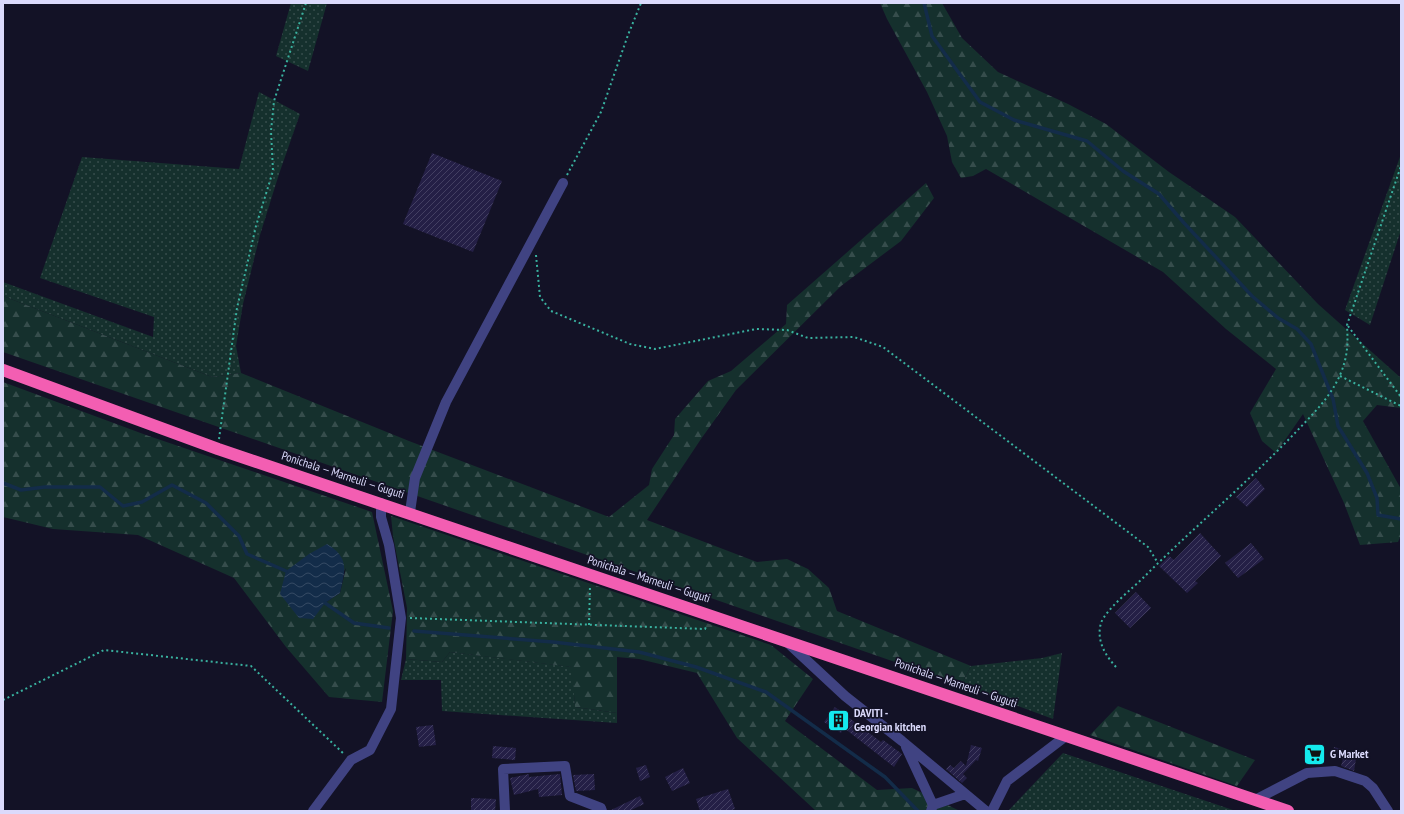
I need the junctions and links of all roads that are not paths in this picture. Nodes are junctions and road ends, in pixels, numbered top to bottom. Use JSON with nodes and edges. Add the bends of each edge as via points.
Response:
{"nodes":[{"id":1,"x":563,"y":183,"type":"road end"},
{"id":2,"x":3,"y":370,"type":"edge"},
{"id":3,"x":381,"y":503,"type":"junction"},
{"id":4,"x":410,"y":512,"type":"junction"},
{"id":5,"x":784,"y":639,"type":"junction"},
{"id":6,"x":1066,"y":736,"type":"junction"},
{"id":7,"x":902,"y":741,"type":"junction"},
{"id":8,"x":965,"y":794,"type":"junction"},
{"id":9,"x":1255,"y":800,"type":"junction"},
{"id":10,"x":932,"y":808,"type":"edge"},
{"id":11,"x":313,"y":811,"type":"edge"},
{"id":12,"x":505,"y":811,"type":"edge"},
{"id":13,"x":602,"y":811,"type":"edge"},
{"id":14,"x":986,"y":811,"type":"edge"},
{"id":15,"x":992,"y":811,"type":"edge"},
{"id":16,"x":1288,"y":811,"type":"edge"},
{"id":17,"x":1388,"y":811,"type":"edge"}],
"edges":[{"from":1,"to":4,"type":"street","via":[[446,402],[415,478]]},
{"from":2,"to":3,"type":"highway","name":"Ponichala — Marneuli — Guguti","via":[[218,449]]},
{"from":3,"to":4,"type":"highway","name":"Ponichala — Marneuli — Guguti"},
{"from":3,"to":11,"type":"street","via":[[381,517],[389,545],[401,618],[391,709],[370,750],[351,760]]},
{"from":4,"to":5,"type":"highway","name":"Ponichala — Marneuli — Guguti"},
{"from":5,"to":6,"type":"highway","name":"Ponichala — Marneuli — Guguti"},
{"from":5,"to":7,"type":"street","via":[[845,696]]},
{"from":6,"to":9,"type":"highway","name":"Ponichala — Marneuli — Guguti"},
{"from":6,"to":15,"type":"street","via":[[1007,781]]},
{"from":7,"to":8,"type":"street"},
{"from":7,"to":10,"type":"street","via":[[913,759]]},
{"from":8,"to":10,"type":"street"},
{"from":8,"to":14,"type":"street"},
{"from":9,"to":16,"type":"highway","name":"Ponichala — Marneuli — Guguti"},
{"from":9,"to":17,"type":"street","via":[[1307,773],[1335,771],[1365,781],[1373,788]]},
{"from":12,"to":13,"type":"street","via":[[503,769],[565,766],[570,796],[601,808]]}]}
